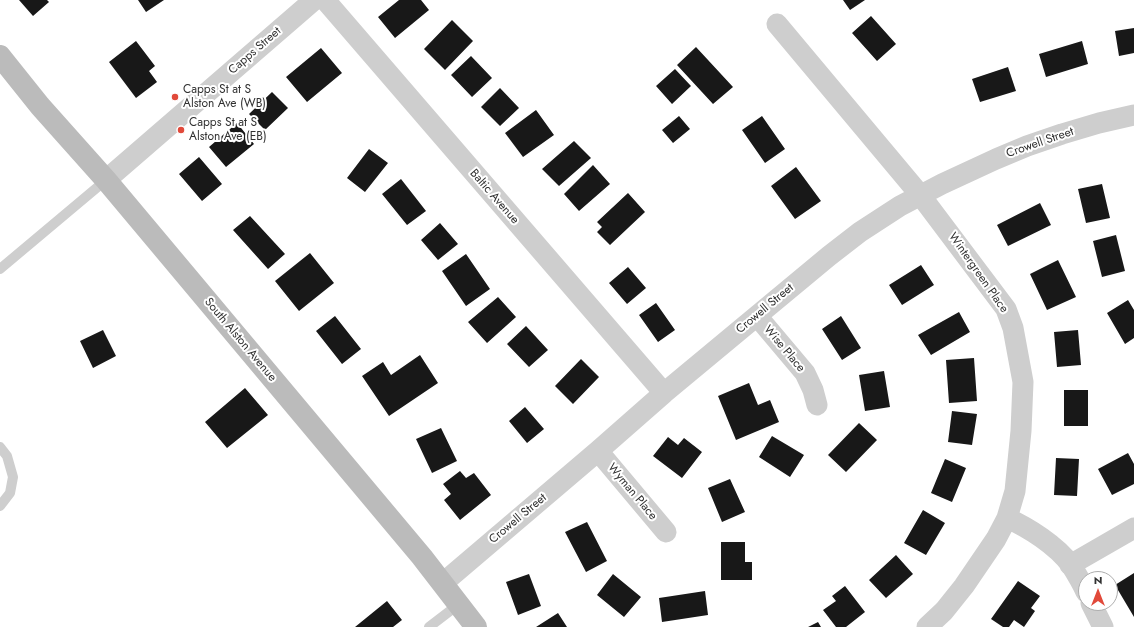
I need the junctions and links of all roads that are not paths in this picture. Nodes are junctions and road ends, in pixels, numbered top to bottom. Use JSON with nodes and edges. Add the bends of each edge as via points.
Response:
{"nodes":[{"id":1,"x":314,"y":0,"type":"edge"},
{"id":2,"x":325,"y":0,"type":"edge"},
{"id":3,"x":777,"y":24,"type":"dead end"},
{"id":4,"x":0,"y":56,"type":"edge"},
{"id":5,"x":1134,"y":115,"type":"edge"},
{"id":6,"x":106,"y":180,"type":"junction"},
{"id":7,"x":921,"y":196,"type":"junction"},
{"id":8,"x":0,"y":269,"type":"edge"},
{"id":9,"x":757,"y":316,"type":"junction"},
{"id":10,"x":664,"y":393,"type":"junction"},
{"id":11,"x":817,"y":405,"type":"dead end"},
{"id":12,"x":0,"y":447,"type":"edge"},
{"id":13,"x":598,"y":451,"type":"junction"},
{"id":14,"x":0,"y":506,"type":"edge"},
{"id":15,"x":1007,"y":518,"type":"junction"},
{"id":16,"x":1134,"y":528,"type":"edge"},
{"id":17,"x":666,"y":532,"type":"dead end"},
{"id":18,"x":1070,"y":565,"type":"junction"},
{"id":19,"x":1078,"y":578,"type":"edge"},
{"id":20,"x":443,"y":583,"type":"junction"},
{"id":21,"x":459,"y":604,"type":"junction"},
{"id":22,"x":1095,"y":611,"type":"edge"},
{"id":23,"x":429,"y":627,"type":"edge"},
{"id":24,"x":476,"y":627,"type":"edge"},
{"id":25,"x":927,"y":627,"type":"edge"},
{"id":26,"x":1103,"y":627,"type":"edge"}],
"edges":[{"from":1,"to":6,"type":"street","name":"Capps Street"},
{"from":2,"to":10,"type":"street","name":"Baltic Avenue"},
{"from":3,"to":7,"type":"street","name":"Wintergreen Place"},
{"from":4,"to":6,"type":"street","name":"South Alston Avenue","via":[[40,106]]},
{"from":5,"to":7,"type":"street","name":"Crowell Street","via":[[1099,123],[1027,146],[962,174]]},
{"from":6,"to":8,"type":"lane"},
{"from":6,"to":20,"type":"street","name":"South Alston Avenue"},
{"from":7,"to":9,"type":"street","name":"Crowell Street","via":[[900,206],[860,232]]},
{"from":7,"to":15,"type":"street","name":"Wintergreen Place","via":[[1006,309],[1013,328],[1023,382],[1015,491]]},
{"from":9,"to":10,"type":"street","name":"Crowell Street"},
{"from":9,"to":11,"type":"street","name":"Wise Place","via":[[805,373]]},
{"from":10,"to":13,"type":"street","name":"Crowell Street"},
{"from":12,"to":14,"type":"lane","via":[[7,456],[13,477],[10,493]]},
{"from":13,"to":17,"type":"street","name":"Wyman Place"},
{"from":13,"to":20,"type":"street","name":"Crowell Street"},
{"from":15,"to":18,"type":"street","via":[[1053,546]]},
{"from":15,"to":25,"type":"street","name":"Wintergreen Place","via":[[964,586]]},
{"from":16,"to":18,"type":"street"},
{"from":18,"to":19,"type":"street"},
{"from":20,"to":21,"type":"street","name":"South Alston Avenue"},
{"from":21,"to":23,"type":"lane"},
{"from":21,"to":24,"type":"street","name":"South Alston Avenue"},
{"from":22,"to":26,"type":"street"}]}
